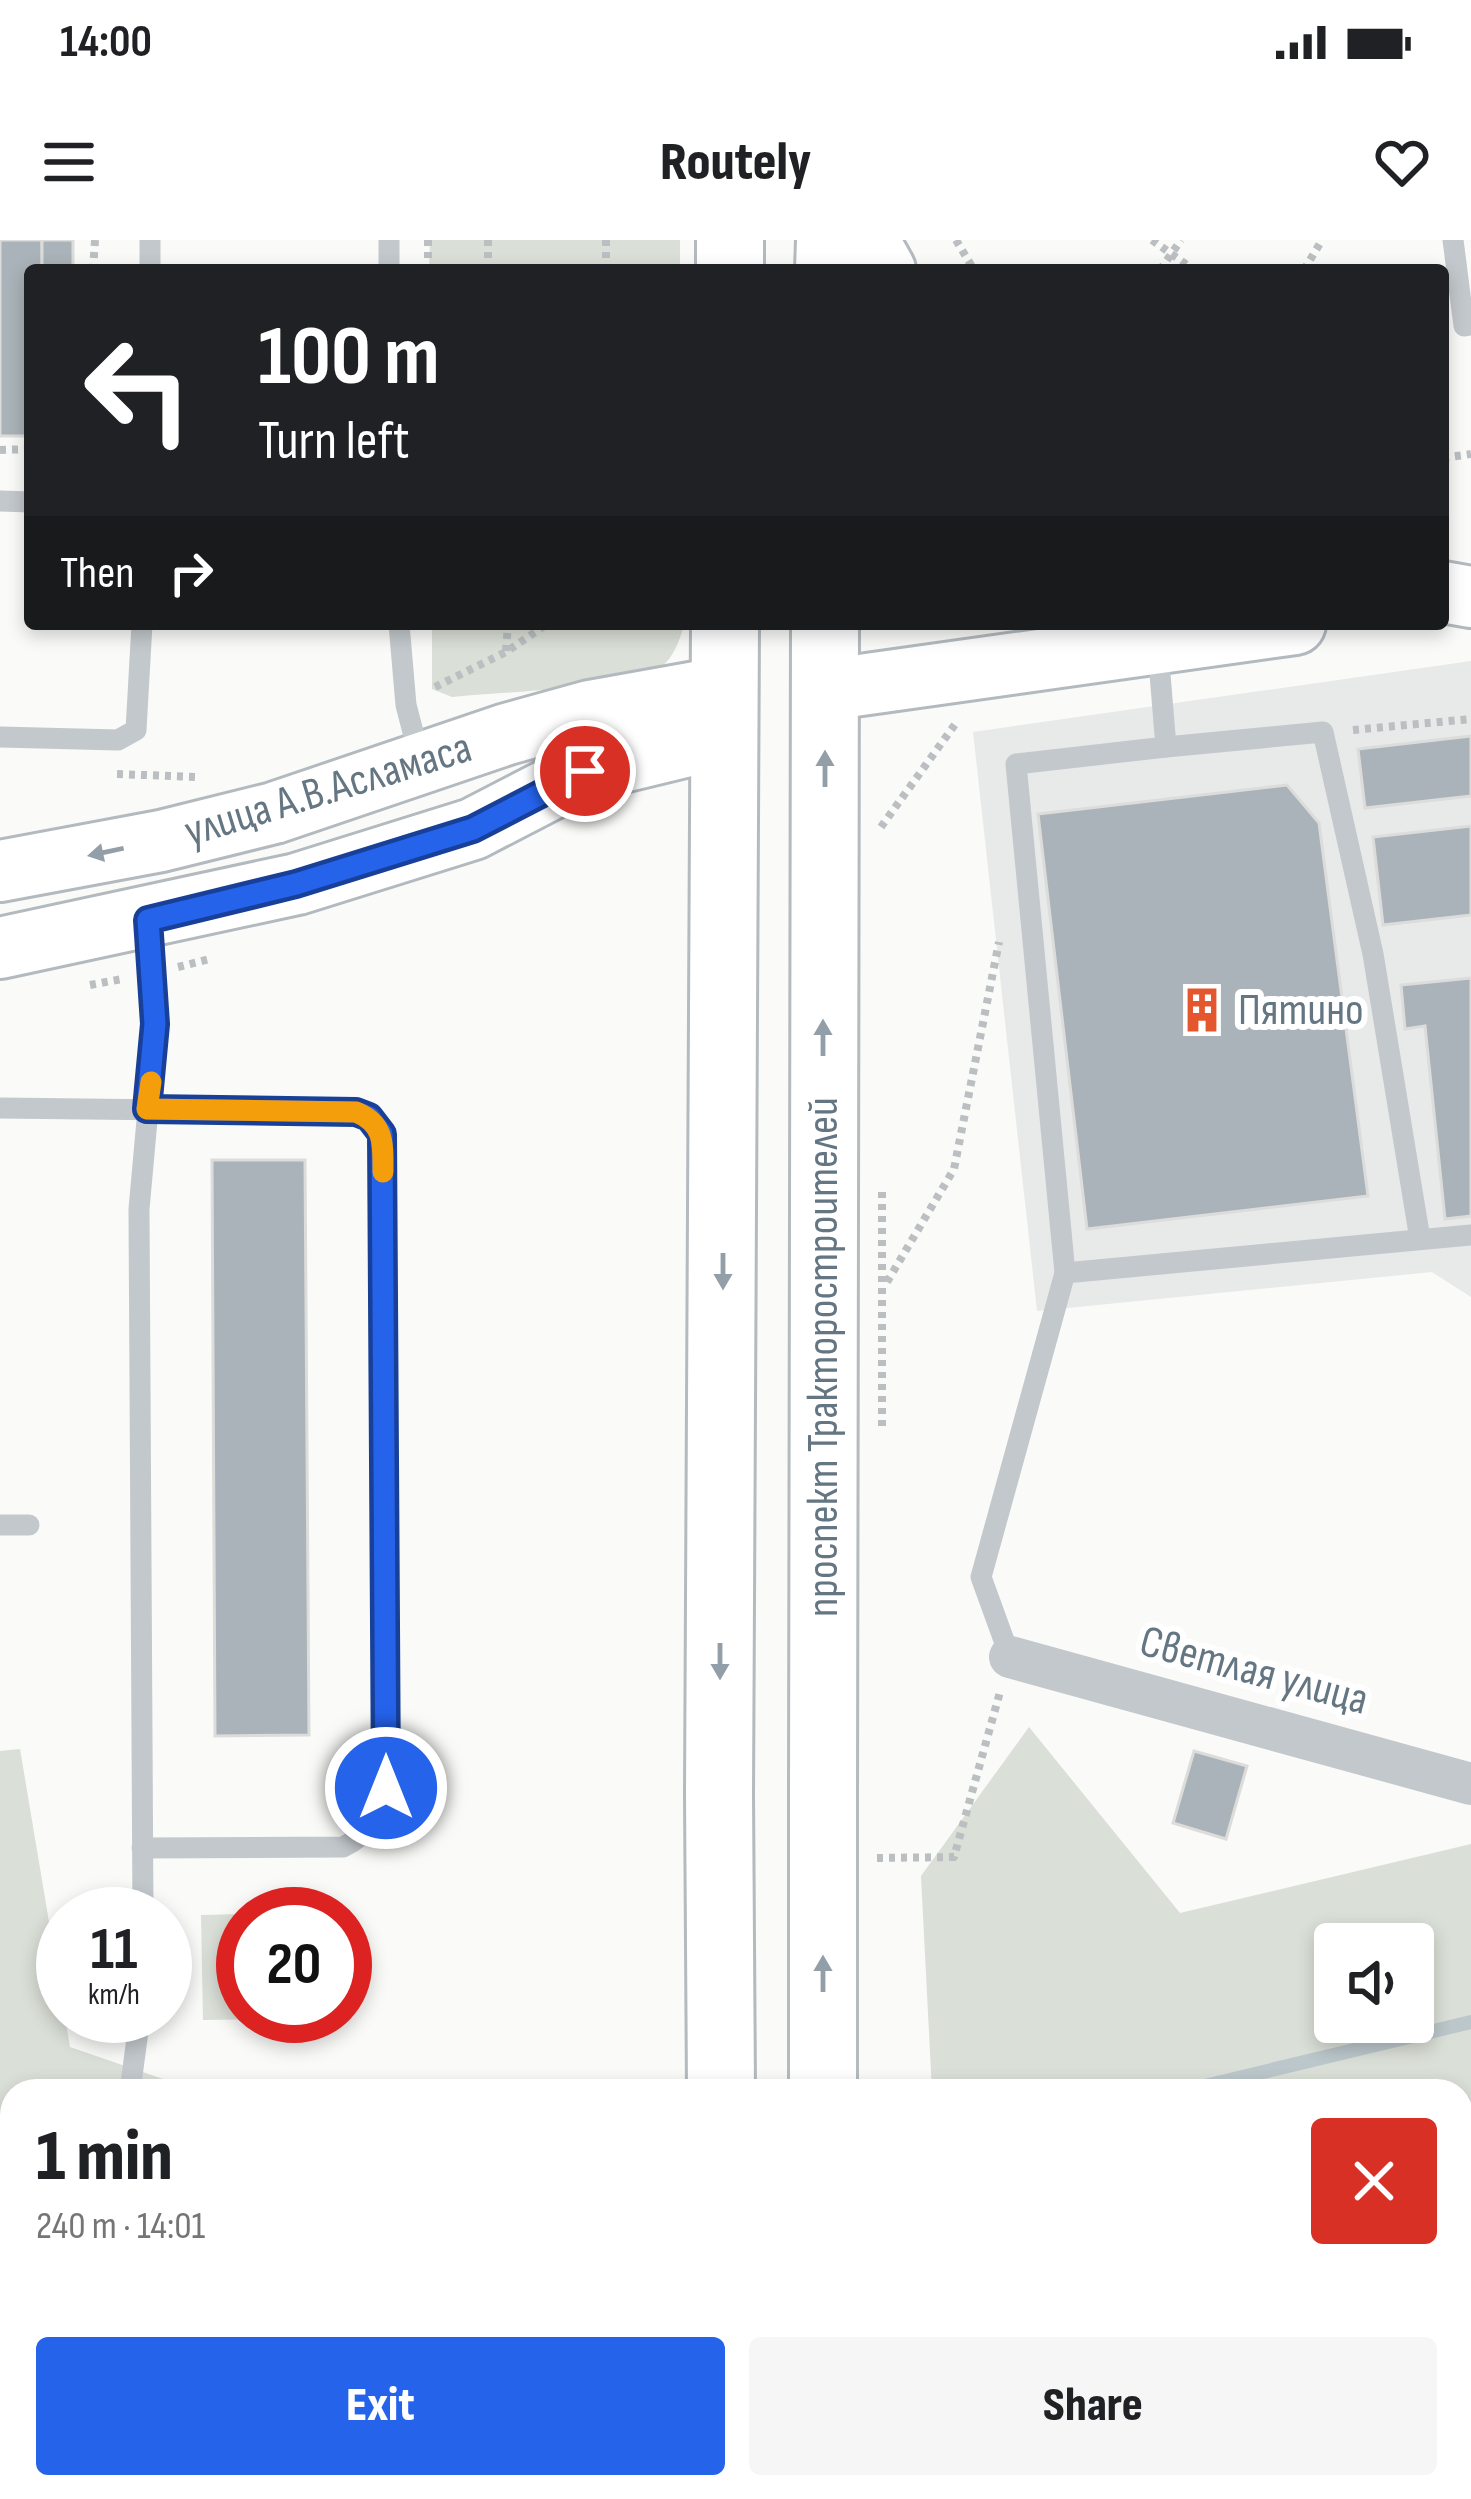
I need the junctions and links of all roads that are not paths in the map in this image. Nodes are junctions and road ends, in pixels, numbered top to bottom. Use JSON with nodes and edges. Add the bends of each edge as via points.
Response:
{"nodes":[{"id":1,"x":1454,"y":240,"type":"edge"},
{"id":2,"x":1471,"y":325,"type":"edge"},
{"id":3,"x":142,"y":630,"type":"edge"},
{"id":4,"x":400,"y":630,"type":"edge"},
{"id":5,"x":825,"y":630,"type":"edge"},
{"id":6,"x":1252,"y":630,"type":"edge"},
{"id":7,"x":1158,"y":643,"type":"junction"},
{"id":8,"x":725,"y":683,"type":"edge"},
{"id":9,"x":825,"y":690,"type":"junction"},
{"id":10,"x":0,"y":737,"type":"edge"},
{"id":11,"x":1166,"y":747,"type":"junction"},
{"id":12,"x":421,"y":764,"type":"junction"},
{"id":13,"x":0,"y":871,"type":"edge"},
{"id":14,"x":148,"y":920,"type":"junction"},
{"id":15,"x":0,"y":947,"type":"edge"},
{"id":16,"x":0,"y":1108,"type":"edge"},
{"id":17,"x":147,"y":1109,"type":"junction"},
{"id":18,"x":1460,"y":1236,"type":"edge"},
{"id":19,"x":1420,"y":1239,"type":"junction"},
{"id":20,"x":1471,"y":1252,"type":"edge"},
{"id":21,"x":1065,"y":1273,"type":"junction"},
{"id":22,"x":0,"y":1525,"type":"edge"},
{"id":23,"x":29,"y":1525,"type":"dead end"},
{"id":24,"x":1010,"y":1657,"type":"joint"},
{"id":25,"x":1471,"y":1784,"type":"edge"},
{"id":26,"x":142,"y":1848,"type":"junction"},
{"id":27,"x":142,"y":1887,"type":"edge"},
{"id":28,"x":136,"y":2043,"type":"edge"},
{"id":29,"x":132,"y":2079,"type":"edge"},
{"id":30,"x":721,"y":2079,"type":"edge"},
{"id":31,"x":824,"y":2079,"type":"edge"}],
"edges":[{"from":1,"to":2,"type":"lane","via":[[1464,326]]},
{"from":3,"to":10,"type":"lane","via":[[136,730],[118,740]]},
{"from":4,"to":12,"type":"lane"},
{"from":5,"to":9,"type":"main road","name":"проспект Тракторостроителей"},
{"from":6,"to":7,"type":"street"},
{"from":7,"to":9,"type":"street"},
{"from":7,"to":11,"type":"lane"},
{"from":8,"to":9,"type":"main road"},
{"from":8,"to":12,"type":"street","name":"улица А.В.Асламаса","via":[[590,711]]},
{"from":8,"to":14,"type":"street","name":"улица А.В.Асламаса","via":[[511,813],[296,884]]},
{"from":8,"to":30,"type":"main road","one_way":true,"bridge":true},
{"from":31,"to":9,"type":"main road","name":"проспект Тракторостроителей","one_way":true,"bridge":true,"via":[[822,1155],[852,840]]},
{"from":11,"to":19,"type":"lane","via":[[1323,732],[1373,954]]},
{"from":11,"to":21,"type":"lane","via":[[1016,764]]},
{"from":12,"to":13,"type":"street","name":"улица А.В.Асламаса","one_way":true,"via":[[274,813]]},
{"from":14,"to":15,"type":"street","name":"улица А.В.Асламаса"},
{"from":14,"to":17,"type":"lane","via":[[155,1024]]},
{"from":16,"to":17,"type":"lane"},
{"from":17,"to":26,"type":"lane","via":[[139,1209]]},
{"from":17,"to":26,"type":"lane","via":[[356,1112],[382,1134],[386,1788],[374,1824],[343,1847]]},
{"from":18,"to":19,"type":"lane"},
{"from":18,"to":20,"type":"lane"},
{"from":19,"to":21,"type":"lane"},
{"from":21,"to":24,"type":"lane","via":[[981,1577]]},
{"from":22,"to":23,"type":"lane"},
{"from":24,"to":25,"type":"street","name":"Светлая улица"},
{"from":26,"to":27,"type":"lane"},
{"from":28,"to":29,"type":"lane"}]}
